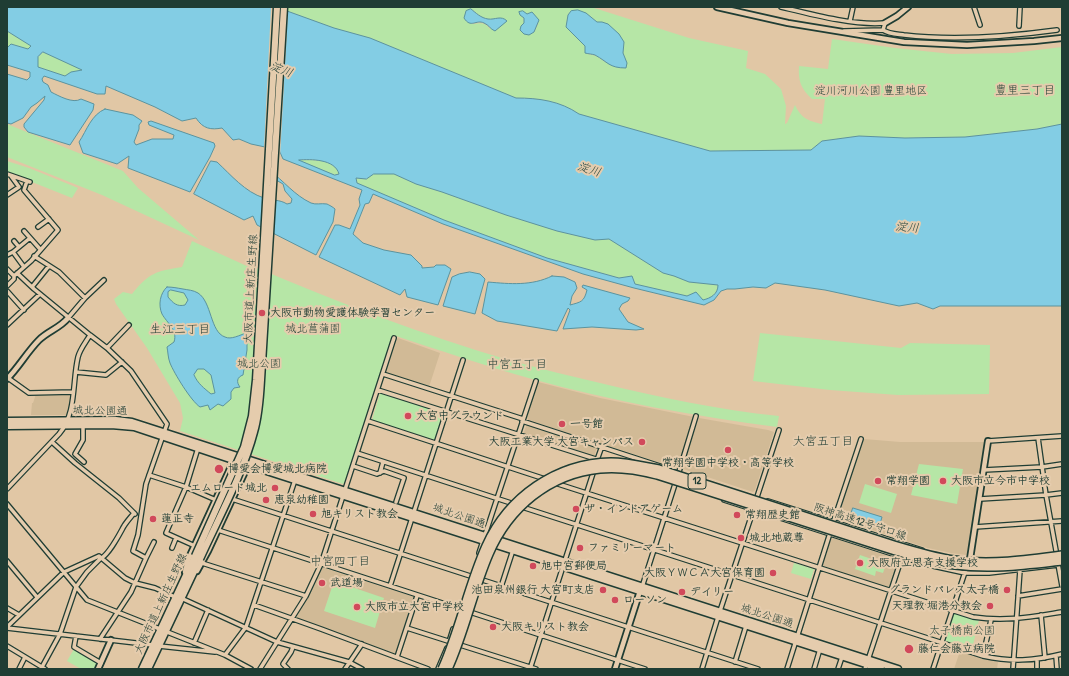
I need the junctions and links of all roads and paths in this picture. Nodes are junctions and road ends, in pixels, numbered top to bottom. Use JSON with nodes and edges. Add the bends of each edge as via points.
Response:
{"nodes":[{"id":1,"x":277,"y":7,"type":"edge"},
{"id":2,"x":284,"y":7,"type":"edge"},
{"id":3,"x":717,"y":7,"type":"edge"},
{"id":4,"x":780,"y":7,"type":"edge"},
{"id":5,"x":853,"y":7,"type":"edge"},
{"id":6,"x":908,"y":7,"type":"edge"},
{"id":7,"x":974,"y":7,"type":"edge"},
{"id":8,"x":1020,"y":7,"type":"edge"},
{"id":9,"x":794,"y":8,"type":"edge"},
{"id":10,"x":850,"y":21,"type":"junction"},
{"id":11,"x":885,"y":23,"type":"junction"},
{"id":12,"x":980,"y":25,"type":"dead end"},
{"id":13,"x":1019,"y":26,"type":"dead end"},
{"id":14,"x":883,"y":30,"type":"junction"},
{"id":15,"x":1057,"y":30,"type":"dead end"},
{"id":16,"x":839,"y":32,"type":"junction"},
{"id":17,"x":1062,"y":38,"type":"edge"},
{"id":18,"x":9,"y":176,"type":"edge"},
{"id":19,"x":7,"y":195,"type":"edge"},
{"id":20,"x":39,"y":200,"type":"dead end"},
{"id":21,"x":35,"y":203,"type":"junction"},
{"id":22,"x":49,"y":219,"type":"junction"},
{"id":23,"x":38,"y":227,"type":"dead end"},
{"id":24,"x":24,"y":231,"type":"dead end"},
{"id":25,"x":30,"y":238,"type":"junction"},
{"id":26,"x":14,"y":241,"type":"dead end"},
{"id":27,"x":19,"y":247,"type":"junction"},
{"id":28,"x":40,"y":249,"type":"junction"},
{"id":29,"x":13,"y":252,"type":"junction"},
{"id":30,"x":7,"y":255,"type":"edge"},
{"id":31,"x":34,"y":256,"type":"junction"},
{"id":32,"x":49,"y":266,"type":"junction"},
{"id":33,"x":24,"y":267,"type":"junction"},
{"id":34,"x":7,"y":269,"type":"edge"},
{"id":35,"x":16,"y":274,"type":"junction"},
{"id":36,"x":104,"y":280,"type":"dead end"},
{"id":37,"x":7,"y":286,"type":"edge"},
{"id":38,"x":32,"y":287,"type":"junction"},
{"id":39,"x":7,"y":291,"type":"edge"},
{"id":40,"x":40,"y":294,"type":"junction"},
{"id":41,"x":85,"y":298,"type":"junction"},
{"id":42,"x":24,"y":310,"type":"junction"},
{"id":43,"x":68,"y":318,"type":"junction"},
{"id":44,"x":7,"y":325,"type":"edge"},
{"id":45,"x":129,"y":325,"type":"dead end"},
{"id":46,"x":90,"y":335,"type":"junction"},
{"id":47,"x":394,"y":338,"type":"dead end"},
{"id":48,"x":107,"y":348,"type":"junction"},
{"id":49,"x":463,"y":360,"type":"dead end"},
{"id":50,"x":122,"y":362,"type":"junction"},
{"id":51,"x":76,"y":372,"type":"junction"},
{"id":52,"x":383,"y":374,"type":"junction"},
{"id":53,"x":8,"y":378,"type":"edge"},
{"id":54,"x":536,"y":381,"type":"dead end"},
{"id":55,"x":378,"y":390,"type":"junction"},
{"id":56,"x":73,"y":392,"type":"junction"},
{"id":57,"x":451,"y":397,"type":"junction"},
{"id":58,"x":446,"y":411,"type":"junction"},
{"id":59,"x":696,"y":416,"type":"dead end"},
{"id":60,"x":523,"y":420,"type":"junction"},
{"id":61,"x":7,"y":421,"type":"edge"},
{"id":62,"x":368,"y":422,"type":"junction"},
{"id":63,"x":65,"y":425,"type":"junction"},
{"id":64,"x":83,"y":425,"type":"junction"},
{"id":65,"x":7,"y":426,"type":"edge"},
{"id":66,"x":779,"y":430,"type":"dead end"},
{"id":67,"x":518,"y":433,"type":"junction"},
{"id":68,"x":162,"y":434,"type":"junction"},
{"id":69,"x":1062,"y":436,"type":"edge"},
{"id":70,"x":1038,"y":438,"type":"junction"},
{"id":71,"x":861,"y":439,"type":"dead end"},
{"id":72,"x":988,"y":441,"type":"joint"},
{"id":73,"x":52,"y":442,"type":"junction"},
{"id":74,"x":436,"y":443,"type":"junction"},
{"id":75,"x":602,"y":446,"type":"junction"},
{"id":76,"x":198,"y":448,"type":"junction"},
{"id":77,"x":357,"y":453,"type":"junction"},
{"id":78,"x":235,"y":458,"type":"junction"},
{"id":79,"x":597,"y":459,"type":"junction"},
{"id":80,"x":84,"y":462,"type":"dead end"},
{"id":81,"x":249,"y":462,"type":"junction"},
{"id":82,"x":384,"y":462,"type":"junction"},
{"id":83,"x":1062,"y":464,"type":"edge"},
{"id":84,"x":353,"y":466,"type":"junction"},
{"id":85,"x":508,"y":466,"type":"junction"},
{"id":86,"x":1042,"y":467,"type":"junction"},
{"id":87,"x":984,"y":470,"type":"junction"},
{"id":88,"x":679,"y":472,"type":"junction"},
{"id":89,"x":380,"y":473,"type":"junction"},
{"id":90,"x":149,"y":475,"type":"junction"},
{"id":91,"x":426,"y":475,"type":"junction"},
{"id":92,"x":296,"y":477,"type":"junction"},
{"id":93,"x":675,"y":484,"type":"junction"},
{"id":94,"x":186,"y":487,"type":"junction"},
{"id":95,"x":7,"y":489,"type":"edge"},
{"id":96,"x":344,"y":493,"type":"junction"},
{"id":97,"x":587,"y":493,"type":"junction"},
{"id":98,"x":1062,"y":493,"type":"edge"},
{"id":99,"x":1046,"y":495,"type":"junction"},
{"id":100,"x":757,"y":497,"type":"junction"},
{"id":101,"x":497,"y":499,"type":"junction"},
{"id":102,"x":980,"y":499,"type":"junction"},
{"id":103,"x":216,"y":500,"type":"junction"},
{"id":104,"x":232,"y":500,"type":"junction"},
{"id":105,"x":396,"y":502,"type":"dead end"},
{"id":106,"x":7,"y":504,"type":"edge"},
{"id":107,"x":753,"y":510,"type":"junction"},
{"id":108,"x":134,"y":513,"type":"junction"},
{"id":109,"x":413,"y":515,"type":"junction"},
{"id":110,"x":140,"y":516,"type":"junction"},
{"id":111,"x":283,"y":516,"type":"junction"},
{"id":112,"x":664,"y":518,"type":"junction"},
{"id":113,"x":834,"y":521,"type":"junction"},
{"id":114,"x":1062,"y":521,"type":"edge"},
{"id":115,"x":1051,"y":523,"type":"junction"},
{"id":116,"x":576,"y":524,"type":"junction"},
{"id":117,"x":975,"y":527,"type":"junction"},
{"id":118,"x":218,"y":530,"type":"junction"},
{"id":119,"x":332,"y":532,"type":"junction"},
{"id":120,"x":830,"y":534,"type":"junction"},
{"id":121,"x":176,"y":538,"type":"junction"},
{"id":122,"x":485,"y":538,"type":"junction"},
{"id":123,"x":154,"y":542,"type":"dead end"},
{"id":124,"x":742,"y":543,"type":"junction"},
{"id":125,"x":495,"y":544,"type":"junction"},
{"id":126,"x":195,"y":546,"type":"junction"},
{"id":127,"x":172,"y":548,"type":"dead end"},
{"id":128,"x":272,"y":548,"type":"junction"},
{"id":129,"x":513,"y":550,"type":"junction"},
{"id":130,"x":654,"y":550,"type":"junction"},
{"id":131,"x":1062,"y":552,"type":"edge"},
{"id":132,"x":400,"y":554,"type":"junction"},
{"id":133,"x":1059,"y":554,"type":"edge"},
{"id":134,"x":902,"y":557,"type":"junction"},
{"id":135,"x":146,"y":558,"type":"junction"},
{"id":136,"x":102,"y":559,"type":"junction"},
{"id":137,"x":970,"y":559,"type":"junction"},
{"id":138,"x":199,"y":560,"type":"junction"},
{"id":139,"x":7,"y":561,"type":"edge"},
{"id":140,"x":1061,"y":563,"type":"edge"},
{"id":141,"x":321,"y":564,"type":"junction"},
{"id":142,"x":563,"y":564,"type":"junction"},
{"id":143,"x":819,"y":568,"type":"junction"},
{"id":144,"x":1020,"y":570,"type":"junction"},
{"id":145,"x":64,"y":572,"type":"junction"},
{"id":146,"x":965,"y":573,"type":"junction"},
{"id":147,"x":732,"y":575,"type":"junction"},
{"id":148,"x":471,"y":577,"type":"junction"},
{"id":149,"x":184,"y":580,"type":"junction"},
{"id":150,"x":482,"y":581,"type":"junction"},
{"id":151,"x":261,"y":582,"type":"junction"},
{"id":152,"x":135,"y":583,"type":"junction"},
{"id":153,"x":390,"y":586,"type":"junction"},
{"id":154,"x":76,"y":587,"type":"junction"},
{"id":155,"x":501,"y":587,"type":"junction"},
{"id":156,"x":1062,"y":587,"type":"edge"},
{"id":157,"x":641,"y":589,"type":"junction"},
{"id":158,"x":891,"y":590,"type":"junction"},
{"id":159,"x":306,"y":596,"type":"junction"},
{"id":160,"x":417,"y":596,"type":"junction"},
{"id":161,"x":1018,"y":596,"type":"junction"},
{"id":162,"x":37,"y":597,"type":"junction"},
{"id":163,"x":178,"y":598,"type":"junction"},
{"id":164,"x":809,"y":600,"type":"junction"},
{"id":165,"x":550,"y":603,"type":"junction"},
{"id":166,"x":254,"y":605,"type":"junction"},
{"id":167,"x":7,"y":608,"type":"edge"},
{"id":168,"x":460,"y":609,"type":"junction"},
{"id":169,"x":208,"y":610,"type":"junction"},
{"id":170,"x":952,"y":610,"type":"junction"},
{"id":171,"x":118,"y":612,"type":"junction"},
{"id":172,"x":1062,"y":612,"type":"edge"},
{"id":173,"x":472,"y":613,"type":"junction"},
{"id":174,"x":719,"y":614,"type":"junction"},
{"id":175,"x":19,"y":615,"type":"junction"},
{"id":176,"x":1041,"y":615,"type":"junction"},
{"id":177,"x":292,"y":619,"type":"junction"},
{"id":178,"x":1017,"y":619,"type":"junction"},
{"id":179,"x":991,"y":620,"type":"junction"},
{"id":180,"x":880,"y":622,"type":"junction"},
{"id":181,"x":746,"y":626,"type":"junction"},
{"id":182,"x":7,"y":627,"type":"edge"},
{"id":183,"x":246,"y":627,"type":"junction"},
{"id":184,"x":407,"y":628,"type":"junction"},
{"id":185,"x":628,"y":628,"type":"junction"},
{"id":186,"x":163,"y":630,"type":"junction"},
{"id":187,"x":60,"y":634,"type":"junction"},
{"id":188,"x":540,"y":635,"type":"junction"},
{"id":189,"x":76,"y":636,"type":"junction"},
{"id":190,"x":100,"y":639,"type":"junction"},
{"id":191,"x":796,"y":639,"type":"junction"},
{"id":192,"x":111,"y":640,"type":"junction"},
{"id":193,"x":277,"y":642,"type":"junction"},
{"id":194,"x":449,"y":642,"type":"junction"},
{"id":195,"x":194,"y":643,"type":"junction"},
{"id":196,"x":942,"y":643,"type":"junction"},
{"id":197,"x":362,"y":644,"type":"junction"},
{"id":198,"x":461,"y":644,"type":"junction"},
{"id":199,"x":156,"y":645,"type":"junction"},
{"id":200,"x":7,"y":646,"type":"edge"},
{"id":201,"x":293,"y":647,"type":"junction"},
{"id":202,"x":820,"y":650,"type":"junction"},
{"id":203,"x":216,"y":651,"type":"junction"},
{"id":204,"x":708,"y":653,"type":"junction"},
{"id":205,"x":1062,"y":654,"type":"edge"},
{"id":206,"x":225,"y":655,"type":"junction"},
{"id":207,"x":983,"y":656,"type":"junction"},
{"id":208,"x":1056,"y":656,"type":"junction"},
{"id":209,"x":25,"y":657,"type":"junction"},
{"id":210,"x":397,"y":657,"type":"junction"},
{"id":211,"x":842,"y":657,"type":"junction"},
{"id":212,"x":1045,"y":658,"type":"junction"},
{"id":213,"x":617,"y":660,"type":"junction"},
{"id":214,"x":1013,"y":660,"type":"junction"},
{"id":215,"x":1037,"y":660,"type":"junction"},
{"id":216,"x":349,"y":662,"type":"junction"},
{"id":217,"x":735,"y":662,"type":"junction"},
{"id":218,"x":867,"y":662,"type":"edge"},
{"id":219,"x":101,"y":663,"type":"junction"},
{"id":220,"x":43,"y":668,"type":"edge"},
{"id":221,"x":531,"y":668,"type":"edge"},
{"id":222,"x":18,"y":669,"type":"edge"},
{"id":223,"x":98,"y":669,"type":"edge"},
{"id":224,"x":142,"y":669,"type":"edge"},
{"id":225,"x":148,"y":669,"type":"edge"},
{"id":226,"x":251,"y":669,"type":"edge"},
{"id":227,"x":260,"y":669,"type":"edge"},
{"id":228,"x":288,"y":669,"type":"edge"},
{"id":229,"x":345,"y":669,"type":"edge"},
{"id":230,"x":362,"y":669,"type":"edge"},
{"id":231,"x":428,"y":669,"type":"edge"},
{"id":232,"x":438,"y":669,"type":"edge"},
{"id":233,"x":442,"y":669,"type":"edge"},
{"id":234,"x":449,"y":669,"type":"edge"},
{"id":235,"x":536,"y":669,"type":"edge"},
{"id":236,"x":614,"y":669,"type":"edge"},
{"id":237,"x":646,"y":669,"type":"edge"},
{"id":238,"x":702,"y":669,"type":"edge"},
{"id":239,"x":758,"y":669,"type":"edge"},
{"id":240,"x":787,"y":669,"type":"edge"},
{"id":241,"x":814,"y":669,"type":"edge"},
{"id":242,"x":838,"y":669,"type":"edge"},
{"id":243,"x":881,"y":669,"type":"edge"},
{"id":244,"x":898,"y":669,"type":"edge"},
{"id":245,"x":933,"y":669,"type":"edge"},
{"id":246,"x":1012,"y":669,"type":"edge"},
{"id":247,"x":1037,"y":669,"type":"edge"},
{"id":248,"x":1058,"y":669,"type":"edge"}],
"edges":[{"from":1,"to":138,"type":"main road","name":"大阪市道上新庄生野線","bridge":true,"via":[[252,416],[241,455]]},
{"from":2,"to":138,"type":"main road","name":"大阪市道上新庄生野線","bridge":true,"via":[[258,417],[245,461]]},
{"from":3,"to":16,"type":"street"},
{"from":4,"to":9,"type":"street"},
{"from":5,"to":10,"type":"street"},
{"from":6,"to":11,"type":"street"},
{"from":7,"to":12,"type":"street"},
{"from":8,"to":13,"type":"street"},
{"from":9,"to":10,"type":"street"},
{"from":10,"to":11,"type":"street"},
{"from":11,"to":14,"type":"street"},
{"from":14,"to":15,"type":"street","via":[[888,33],[921,37],[982,38]]},
{"from":14,"to":16,"type":"street"},
{"from":16,"to":17,"type":"street","via":[[904,42],[967,45]]},
{"from":18,"to":19,"type":"street","via":[[19,187]]},
{"from":18,"to":21,"type":"street","via":[[29,182],[24,190]]},
{"from":20,"to":21,"type":"street"},
{"from":21,"to":22,"type":"street"},
{"from":22,"to":23,"type":"street"},
{"from":22,"to":28,"type":"street","via":[[58,230]]},
{"from":24,"to":25,"type":"street"},
{"from":25,"to":27,"type":"street"},
{"from":25,"to":28,"type":"street"},
{"from":26,"to":27,"type":"street"},
{"from":27,"to":29,"type":"street"},
{"from":28,"to":31,"type":"street"},
{"from":29,"to":30,"type":"street"},
{"from":29,"to":33,"type":"street"},
{"from":31,"to":32,"type":"street"},
{"from":31,"to":33,"type":"street"},
{"from":32,"to":38,"type":"street"},
{"from":32,"to":41,"type":"street","via":[[59,272]]},
{"from":33,"to":35,"type":"street"},
{"from":34,"to":35,"type":"street"},
{"from":35,"to":37,"type":"street"},
{"from":35,"to":38,"type":"street"},
{"from":36,"to":41,"type":"street"},
{"from":38,"to":40,"type":"street"},
{"from":39,"to":42,"type":"street"},
{"from":40,"to":42,"type":"street"},
{"from":40,"to":43,"type":"street"},
{"from":41,"to":43,"type":"street"},
{"from":42,"to":44,"type":"street"},
{"from":43,"to":46,"type":"street"},
{"from":43,"to":53,"type":"street","via":[[38,341]]},
{"from":45,"to":48,"type":"street"},
{"from":46,"to":48,"type":"street"},
{"from":46,"to":51,"type":"street","via":[[79,353]]},
{"from":47,"to":52,"type":"street"},
{"from":48,"to":50,"type":"street"},
{"from":49,"to":57,"type":"street"},
{"from":50,"to":51,"type":"street","via":[[106,375]]},
{"from":50,"to":68,"type":"street","via":[[167,424]]},
{"from":51,"to":56,"type":"street"},
{"from":52,"to":55,"type":"street"},
{"from":52,"to":57,"type":"street"},
{"from":53,"to":56,"type":"street","via":[[29,393]]},
{"from":54,"to":60,"type":"street"},
{"from":55,"to":58,"type":"street"},
{"from":55,"to":62,"type":"street"},
{"from":56,"to":63,"type":"street","via":[[70,416]]},
{"from":57,"to":58,"type":"street"},
{"from":57,"to":60,"type":"street"},
{"from":58,"to":67,"type":"street"},
{"from":58,"to":74,"type":"street"},
{"from":59,"to":88,"type":"street"},
{"from":60,"to":67,"type":"street"},
{"from":60,"to":75,"type":"street"},
{"from":61,"to":63,"type":"main road","name":"城北公園通"},
{"from":62,"to":74,"type":"street"},
{"from":62,"to":77,"type":"street"},
{"from":63,"to":64,"type":"main road","name":"城北公園通"},
{"from":63,"to":65,"type":"main road","name":"城北公園通"},
{"from":63,"to":68,"type":"main road","name":"城北公園通","via":[[124,420]]},
{"from":63,"to":73,"type":"street"},
{"from":64,"to":68,"type":"main road","name":"城北公園通","via":[[128,426]]},
{"from":64,"to":80,"type":"street","via":[[83,440],[75,454]]},
{"from":66,"to":100,"type":"street"},
{"from":67,"to":79,"type":"street"},
{"from":67,"to":85,"type":"street"},
{"from":68,"to":76,"type":"main road","name":"城北公園通"},
{"from":68,"to":78,"type":"main road","name":"城北公園通"},
{"from":68,"to":90,"type":"street"},
{"from":69,"to":70,"type":"street"},
{"from":70,"to":72,"type":"street"},
{"from":70,"to":86,"type":"street"},
{"from":71,"to":113,"type":"street"},
{"from":72,"to":87,"type":"street"},
{"from":73,"to":95,"type":"street"},
{"from":73,"to":108,"type":"street"},
{"from":74,"to":85,"type":"street"},
{"from":74,"to":91,"type":"street"},
{"from":75,"to":79,"type":"street"},
{"from":75,"to":88,"type":"street"},
{"from":76,"to":78,"type":"main road","name":"城北公園通"},
{"from":76,"to":94,"type":"street"},
{"from":77,"to":82,"type":"street"},
{"from":77,"to":84,"type":"street"},
{"from":78,"to":81,"type":"main road","name":"城北公園通"},
{"from":78,"to":103,"type":"street"},
{"from":79,"to":93,"type":"street"},
{"from":79,"to":97,"type":"street"},
{"from":81,"to":92,"type":"main road","name":"城北公園通"},
{"from":81,"to":104,"type":"street"},
{"from":82,"to":89,"type":"street"},
{"from":82,"to":91,"type":"street"},
{"from":83,"to":86,"type":"street"},
{"from":84,"to":89,"type":"street"},
{"from":84,"to":96,"type":"street"},
{"from":85,"to":97,"type":"street"},
{"from":85,"to":101,"type":"street"},
{"from":86,"to":87,"type":"street"},
{"from":86,"to":99,"type":"street"},
{"from":87,"to":102,"type":"street"},
{"from":88,"to":93,"type":"street"},
{"from":88,"to":100,"type":"street"},
{"from":89,"to":105,"type":"street","via":[[384,471],[404,478]]},
{"from":90,"to":94,"type":"street"},
{"from":90,"to":110,"type":"street"},
{"from":91,"to":101,"type":"street"},
{"from":91,"to":109,"type":"street"},
{"from":92,"to":96,"type":"main road","name":"城北公園通"},
{"from":92,"to":111,"type":"street"},
{"from":93,"to":107,"type":"street"},
{"from":93,"to":112,"type":"street"},
{"from":94,"to":103,"type":"street"},
{"from":94,"to":121,"type":"street","via":[[166,533]]},
{"from":96,"to":109,"type":"main road","name":"城北公園通"},
{"from":96,"to":119,"type":"street"},
{"from":97,"to":112,"type":"street"},
{"from":97,"to":116,"type":"street"},
{"from":98,"to":99,"type":"street"},
{"from":99,"to":102,"type":"street"},
{"from":99,"to":115,"type":"street"},
{"from":100,"to":107,"type":"street"},
{"from":100,"to":113,"type":"street"},
{"from":101,"to":116,"type":"street"},
{"from":101,"to":122,"type":"street"},
{"from":102,"to":117,"type":"street"},
{"from":103,"to":126,"type":"street"},
{"from":104,"to":111,"type":"street"},
{"from":104,"to":118,"type":"street"},
{"from":106,"to":145,"type":"street"},
{"from":107,"to":120,"type":"street"},
{"from":107,"to":124,"type":"street"},
{"from":108,"to":110,"type":"street"},
{"from":108,"to":136,"type":"street"},
{"from":109,"to":122,"type":"main road","name":"城北公園通"},
{"from":109,"to":132,"type":"street"},
{"from":110,"to":135,"type":"street","via":[[133,551]]},
{"from":111,"to":119,"type":"street"},
{"from":111,"to":128,"type":"street"},
{"from":112,"to":124,"type":"street"},
{"from":112,"to":130,"type":"street"},
{"from":113,"to":120,"type":"street"},
{"from":113,"to":137,"type":"street","via":[[927,551]]},
{"from":114,"to":115,"type":"street"},
{"from":115,"to":117,"type":"street"},
{"from":115,"to":133,"type":"street"},
{"from":116,"to":130,"type":"street"},
{"from":116,"to":142,"type":"street"},
{"from":117,"to":137,"type":"street"},
{"from":118,"to":128,"type":"street"},
{"from":118,"to":138,"type":"street"},
{"from":119,"to":132,"type":"street"},
{"from":119,"to":141,"type":"street"},
{"from":120,"to":134,"type":"street"},
{"from":120,"to":143,"type":"street"},
{"from":121,"to":126,"type":"street"},
{"from":121,"to":127,"type":"street"},
{"from":122,"to":125,"type":"main road","name":"城北公園通"},
{"from":122,"to":142,"type":"main road","name":"城北公園通"},
{"from":122,"to":148,"type":"street"},
{"from":123,"to":135,"type":"street"},
{"from":124,"to":143,"type":"street"},
{"from":124,"to":147,"type":"street"},
{"from":125,"to":129,"type":"main road","name":"城北公園通"},
{"from":125,"to":150,"type":"street"},
{"from":126,"to":149,"type":"street","via":[[188,560]]},
{"from":128,"to":141,"type":"street"},
{"from":128,"to":151,"type":"street"},
{"from":129,"to":142,"type":"main road","name":"城北公園通"},
{"from":129,"to":155,"type":"street"},
{"from":130,"to":147,"type":"street"},
{"from":130,"to":157,"type":"street"},
{"from":131,"to":133,"type":"street"},
{"from":132,"to":148,"type":"street"},
{"from":132,"to":153,"type":"street"},
{"from":133,"to":137,"type":"street","via":[[993,560]]},
{"from":133,"to":140,"type":"street"},
{"from":133,"to":233,"type":"highway","name":"阪神高速12号守口線","number":"12","bridge":true,"via":[[993,562],[944,558],[894,545],[659,469],[620,462],[588,465],[565,471],[542,482],[520,498],[502,518],[481,558]]},
{"from":134,"to":146,"type":"street"},
{"from":134,"to":158,"type":"street"},
{"from":135,"to":152,"type":"street"},
{"from":136,"to":145,"type":"street","via":[[99,556]]},
{"from":136,"to":152,"type":"street","via":[[124,578]]},
{"from":136,"to":154,"type":"street","via":[[87,572]]},
{"from":137,"to":146,"type":"street"},
{"from":138,"to":149,"type":"main road","name":"大阪市道上新庄生野線"},
{"from":138,"to":151,"type":"street"},
{"from":138,"to":163,"type":"main road","name":"大阪市道上新庄生野線","via":[[191,579]]},
{"from":139,"to":162,"type":"street"},
{"from":140,"to":144,"type":"street"},
{"from":140,"to":156,"type":"street"},
{"from":140,"to":234,"type":"highway","name":"阪神高速12号守口線","bridge":true,"via":[[992,568],[944,564],[657,475],[619,469],[589,471],[566,477],[542,490],[524,503],[507,522],[486,560]]},
{"from":141,"to":153,"type":"street"},
{"from":141,"to":159,"type":"street"},
{"from":142,"to":157,"type":"main road","name":"城北公園通"},
{"from":142,"to":165,"type":"street"},
{"from":143,"to":158,"type":"street"},
{"from":143,"to":164,"type":"street"},
{"from":144,"to":146,"type":"street"},
{"from":144,"to":161,"type":"street"},
{"from":145,"to":154,"type":"street"},
{"from":145,"to":162,"type":"street"},
{"from":146,"to":170,"type":"street"},
{"from":147,"to":164,"type":"street"},
{"from":147,"to":174,"type":"street"},
{"from":148,"to":150,"type":"street"},
{"from":148,"to":168,"type":"street"},
{"from":149,"to":163,"type":"main road","name":"大阪市道上新庄生野線"},
{"from":150,"to":155,"type":"street"},
{"from":150,"to":173,"type":"street"},
{"from":151,"to":159,"type":"street"},
{"from":151,"to":166,"type":"street"},
{"from":152,"to":163,"type":"street"},
{"from":152,"to":171,"type":"street"},
{"from":153,"to":160,"type":"street"},
{"from":154,"to":171,"type":"street","via":[[87,600]]},
{"from":154,"to":187,"type":"street"},
{"from":155,"to":165,"type":"street"},
{"from":156,"to":161,"type":"street"},
{"from":157,"to":174,"type":"main road","name":"城北公園通"},
{"from":157,"to":185,"type":"street"},
{"from":158,"to":170,"type":"street"},
{"from":158,"to":180,"type":"street"},
{"from":159,"to":177,"type":"street"},
{"from":160,"to":168,"type":"street"},
{"from":160,"to":184,"type":"street"},
{"from":161,"to":178,"type":"street"},
{"from":162,"to":175,"type":"street"},
{"from":163,"to":169,"type":"street"},
{"from":163,"to":186,"type":"main road","name":"大阪市道上新庄生野線"},
{"from":164,"to":180,"type":"street"},
{"from":164,"to":191,"type":"street"},
{"from":165,"to":185,"type":"street"},
{"from":165,"to":188,"type":"street"},
{"from":166,"to":177,"type":"street"},
{"from":166,"to":183,"type":"street"},
{"from":167,"to":175,"type":"street"},
{"from":168,"to":173,"type":"street"},
{"from":168,"to":194,"type":"street"},
{"from":169,"to":183,"type":"street"},
{"from":169,"to":195,"type":"street"},
{"from":170,"to":179,"type":"street"},
{"from":170,"to":196,"type":"street"},
{"from":171,"to":186,"type":"street"},
{"from":171,"to":190,"type":"street"},
{"from":172,"to":176,"type":"street"},
{"from":173,"to":188,"type":"street"},
{"from":173,"to":198,"type":"street"},
{"from":174,"to":181,"type":"main road","name":"城北公園通"},
{"from":174,"to":191,"type":"main road","name":"城北公園通"},
{"from":174,"to":204,"type":"street"},
{"from":175,"to":182,"type":"street"},
{"from":176,"to":178,"type":"street"},
{"from":176,"to":212,"type":"street"},
{"from":177,"to":193,"type":"street"},
{"from":177,"to":197,"type":"street"},
{"from":178,"to":179,"type":"street"},
{"from":178,"to":214,"type":"street"},
{"from":179,"to":207,"type":"street"},
{"from":180,"to":196,"type":"street"},
{"from":180,"to":218,"type":"street"},
{"from":181,"to":191,"type":"main road","name":"城北公園通"},
{"from":181,"to":217,"type":"street"},
{"from":182,"to":187,"type":"street"},
{"from":183,"to":193,"type":"street"},
{"from":183,"to":206,"type":"street"},
{"from":184,"to":194,"type":"street"},
{"from":184,"to":210,"type":"street"},
{"from":185,"to":204,"type":"street"},
{"from":185,"to":213,"type":"street"},
{"from":186,"to":195,"type":"street"},
{"from":186,"to":199,"type":"main road","name":"大阪市道上新庄生野線"},
{"from":187,"to":189,"type":"street"},
{"from":187,"to":220,"type":"street"},
{"from":188,"to":213,"type":"street"},
{"from":188,"to":221,"type":"street"},
{"from":189,"to":190,"type":"street"},
{"from":189,"to":219,"type":"street","via":[[74,647]]},
{"from":190,"to":192,"type":"street"},
{"from":191,"to":202,"type":"main road","name":"城北公園通"},
{"from":191,"to":218,"type":"main road","name":"城北公園通"},
{"from":191,"to":240,"type":"street"},
{"from":192,"to":199,"type":"street"},
{"from":192,"to":219,"type":"street"},
{"from":193,"to":201,"type":"street"},
{"from":193,"to":227,"type":"street"},
{"from":194,"to":198,"type":"street"},
{"from":194,"to":232,"type":"street"},
{"from":195,"to":203,"type":"street"},
{"from":196,"to":207,"type":"street"},
{"from":196,"to":245,"type":"street"},
{"from":197,"to":210,"type":"street"},
{"from":197,"to":216,"type":"street"},
{"from":198,"to":221,"type":"street"},
{"from":198,"to":234,"type":"street"},
{"from":199,"to":203,"type":"street"},
{"from":199,"to":224,"type":"main road","name":"大阪市道上新庄生野線"},
{"from":199,"to":225,"type":"main road","name":"大阪市道上新庄生野線"},
{"from":200,"to":209,"type":"street"},
{"from":201,"to":216,"type":"street"},
{"from":201,"to":228,"type":"street","via":[[283,664]]},
{"from":202,"to":211,"type":"main road","name":"城北公園通"},
{"from":202,"to":241,"type":"street"},
{"from":203,"to":206,"type":"street"},
{"from":204,"to":217,"type":"street"},
{"from":204,"to":238,"type":"street"},
{"from":205,"to":208,"type":"street"},
{"from":206,"to":226,"type":"street"},
{"from":207,"to":214,"type":"street"},
{"from":208,"to":212,"type":"street"},
{"from":208,"to":248,"type":"street"},
{"from":209,"to":220,"type":"street"},
{"from":209,"to":222,"type":"street"},
{"from":210,"to":231,"type":"street"},
{"from":211,"to":218,"type":"main road","name":"城北公園通"},
{"from":211,"to":242,"type":"street"},
{"from":212,"to":215,"type":"street"},
{"from":213,"to":236,"type":"street"},
{"from":213,"to":237,"type":"street"},
{"from":214,"to":215,"type":"street"},
{"from":214,"to":246,"type":"street"},
{"from":215,"to":247,"type":"street"},
{"from":216,"to":229,"type":"street"},
{"from":216,"to":230,"type":"street"},
{"from":217,"to":239,"type":"street"},
{"from":218,"to":243,"type":"main road","name":"城北公園通"},
{"from":218,"to":244,"type":"main road","name":"城北公園通"},
{"from":219,"to":223,"type":"street"},
{"from":221,"to":235,"type":"street"}]}
